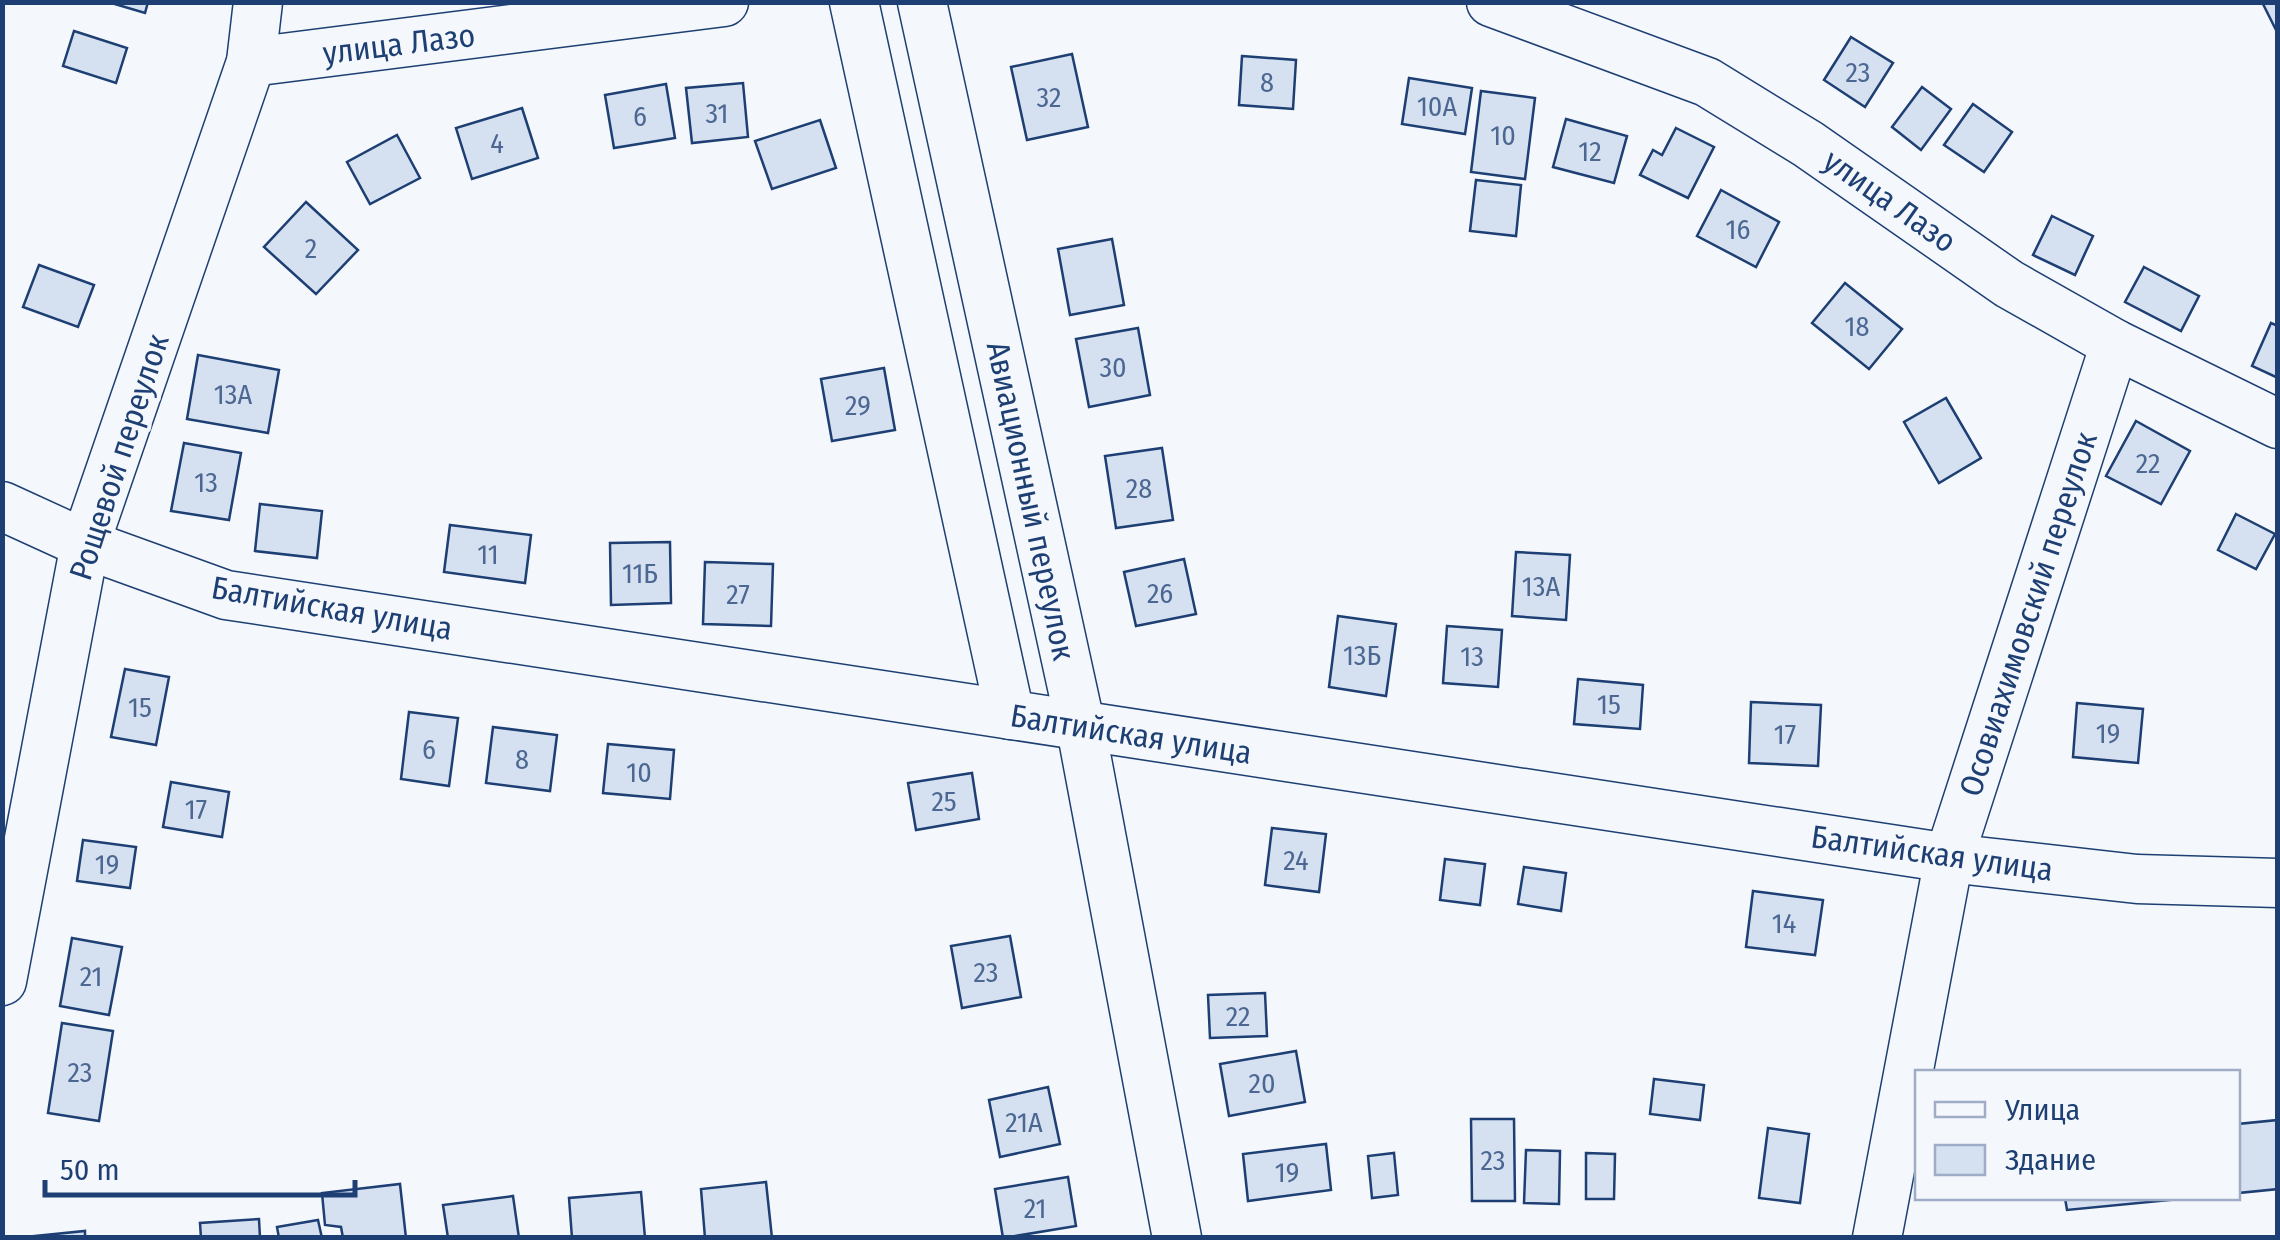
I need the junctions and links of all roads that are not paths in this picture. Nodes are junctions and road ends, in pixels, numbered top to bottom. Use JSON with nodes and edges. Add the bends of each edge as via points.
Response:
{"nodes":[{"id":1,"x":258,"y":2,"type":"edge"},
{"id":2,"x":724,"y":2,"type":"edge"},
{"id":3,"x":854,"y":2,"type":"edge"},
{"id":4,"x":922,"y":2,"type":"edge"},
{"id":5,"x":1491,"y":2,"type":"edge"},
{"id":6,"x":251,"y":62,"type":"junction"},
{"id":7,"x":2115,"y":344,"type":"junction"},
{"id":8,"x":2278,"y":424,"type":"edge"},
{"id":9,"x":2,"y":506,"type":"edge"},
{"id":10,"x":86,"y":544,"type":"junction"},
{"id":11,"x":1010,"y":716,"type":"junction"},
{"id":12,"x":1081,"y":728,"type":"junction"},
{"id":13,"x":1949,"y":858,"type":"junction"},
{"id":14,"x":2278,"y":883,"type":"edge"},
{"id":15,"x":2,"y":981,"type":"edge"},
{"id":16,"x":1177,"y":1238,"type":"edge"},
{"id":17,"x":1877,"y":1238,"type":"edge"}],
"edges":[{"from":1,"to":6,"type":"street","name":"Рощевой переулок"},
{"from":2,"to":6,"type":"street","name":"улица Лазо"},
{"from":3,"to":11,"type":"street","name":"Авиационный переулок"},
{"from":4,"to":12,"type":"street","name":"Авиационный переулок"},
{"from":5,"to":7,"type":"street","name":"улица Лазо","via":[[1708,82],[2008,284]]},
{"from":6,"to":10,"type":"street","name":"Рощевой переулок"},
{"from":7,"to":8,"type":"street","name":"улица Лазо"},
{"from":7,"to":13,"type":"street","name":"Осовиахимовский переулок"},
{"from":9,"to":10,"type":"street","name":"Балтийская улица"},
{"from":10,"to":11,"type":"street","name":"Балтийская улица","via":[[226,595]]},
{"from":10,"to":15,"type":"street","name":"Рощевой переулок"},
{"from":11,"to":12,"type":"street","name":"Балтийская улица"},
{"from":12,"to":13,"type":"street","name":"Балтийская улица"},
{"from":12,"to":16,"type":"street","name":"Авиационный переулок"},
{"from":13,"to":14,"type":"street","name":"Балтийская улица","via":[[2137,879]]},
{"from":13,"to":17,"type":"street","name":"Осовиахимовский переулок"}]}
